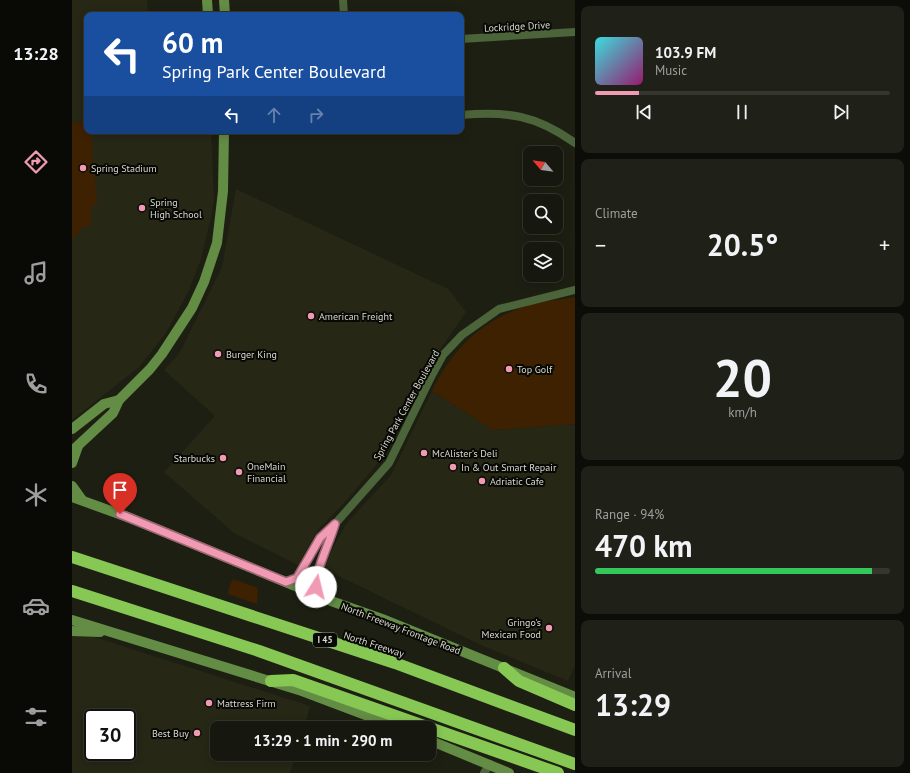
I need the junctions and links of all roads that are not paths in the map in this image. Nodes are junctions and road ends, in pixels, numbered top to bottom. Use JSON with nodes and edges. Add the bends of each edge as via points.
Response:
{"nodes":[{"id":1,"x":207,"y":0,"type":"edge"},
{"id":2,"x":224,"y":0,"type":"edge"},
{"id":3,"x":343,"y":0,"type":"edge"},
{"id":4,"x":208,"y":12,"type":"edge"},
{"id":5,"x":225,"y":12,"type":"edge"},
{"id":6,"x":344,"y":12,"type":"edge"},
{"id":7,"x":575,"y":32,"type":"edge"},
{"id":8,"x":464,"y":39,"type":"edge"},
{"id":9,"x":464,"y":115,"type":"edge"},
{"id":10,"x":224,"y":134,"type":"edge"},
{"id":11,"x":575,"y":143,"type":"edge"},
{"id":12,"x":575,"y":290,"type":"edge"},
{"id":13,"x":119,"y":400,"type":"junction"},
{"id":14,"x":72,"y":429,"type":"edge"},
{"id":15,"x":76,"y":447,"type":"edge"},
{"id":16,"x":72,"y":463,"type":"edge"},
{"id":17,"x":72,"y":486,"type":"edge"},
{"id":18,"x":72,"y":497,"type":"edge"},
{"id":19,"x":82,"y":500,"type":"junction"},
{"id":20,"x":335,"y":524,"type":"junction"},
{"id":21,"x":72,"y":557,"type":"edge"},
{"id":22,"x":286,"y":582,"type":"junction"},
{"id":23,"x":72,"y":591,"type":"edge"},
{"id":24,"x":331,"y":601,"type":"junction"},
{"id":25,"x":72,"y":620,"type":"edge"},
{"id":26,"x":72,"y":632,"type":"edge"},
{"id":27,"x":111,"y":632,"type":"junction"},
{"id":28,"x":504,"y":668,"type":"junction"},
{"id":29,"x":271,"y":681,"type":"junction"},
{"id":30,"x":575,"y":697,"type":"edge"},
{"id":31,"x":575,"y":705,"type":"edge"},
{"id":32,"x":381,"y":721,"type":"edge"},
{"id":33,"x":575,"y":730,"type":"edge"},
{"id":34,"x":436,"y":744,"type":"edge"},
{"id":35,"x":575,"y":764,"type":"edge"},
{"id":36,"x":487,"y":769,"type":"edge"},
{"id":37,"x":509,"y":773,"type":"edge"},
{"id":38,"x":558,"y":773,"type":"edge"}],
"edges":[{"from":1,"to":4,"type":"main road"},
{"from":2,"to":5,"type":"main road"},
{"from":3,"to":6,"type":"street"},
{"from":7,"to":8,"type":"street","name":"Lockridge Drive"},
{"from":9,"to":11,"type":"street","via":[[491,112],[519,115],[541,123]]},
{"from":10,"to":13,"type":"main road","via":[[223,191],[217,243],[204,282],[192,308],[162,354]]},
{"from":12,"to":20,"type":"street","name":"Spring Park Center Boulevard","via":[[499,308],[462,335],[443,355],[388,462]]},
{"from":13,"to":14,"type":"main road","via":[[104,404]]},
{"from":13,"to":15,"type":"main road","via":[[113,413]]},
{"from":15,"to":16,"type":"main road"},
{"from":17,"to":19,"type":"main road"},
{"from":18,"to":19,"type":"main road","name":"North Freeway Frontage Road"},
{"from":19,"to":22,"type":"main road","name":"North Freeway Frontage Road"},
{"from":20,"to":22,"type":"street","name":"Spring Park Center Boulevard","via":[[320,538],[297,578]]},
{"from":20,"to":24,"type":"street","name":"Spring Park Center Boulevard","via":[[316,572],[316,587]]},
{"from":21,"to":33,"type":"highway","name":"North Freeway","number":"I 45","via":[[395,663]]},
{"from":22,"to":24,"type":"main road","name":"North Freeway Frontage Road"},
{"from":23,"to":35,"type":"highway","via":[[259,651]]},
{"from":24,"to":28,"type":"main road","name":"North Freeway Frontage Road"},
{"from":25,"to":27,"type":"main road"},
{"from":26,"to":27,"type":"main road"},
{"from":27,"to":29,"type":"main road"},
{"from":28,"to":30,"type":"main road","name":"North Freeway Frontage Road"},
{"from":28,"to":31,"type":"highway","via":[[519,681]]},
{"from":29,"to":32,"type":"main road"},
{"from":29,"to":38,"type":"highway","via":[[292,680]]},
{"from":34,"to":36,"type":"main road"},
{"from":36,"to":37,"type":"main road"}]}
